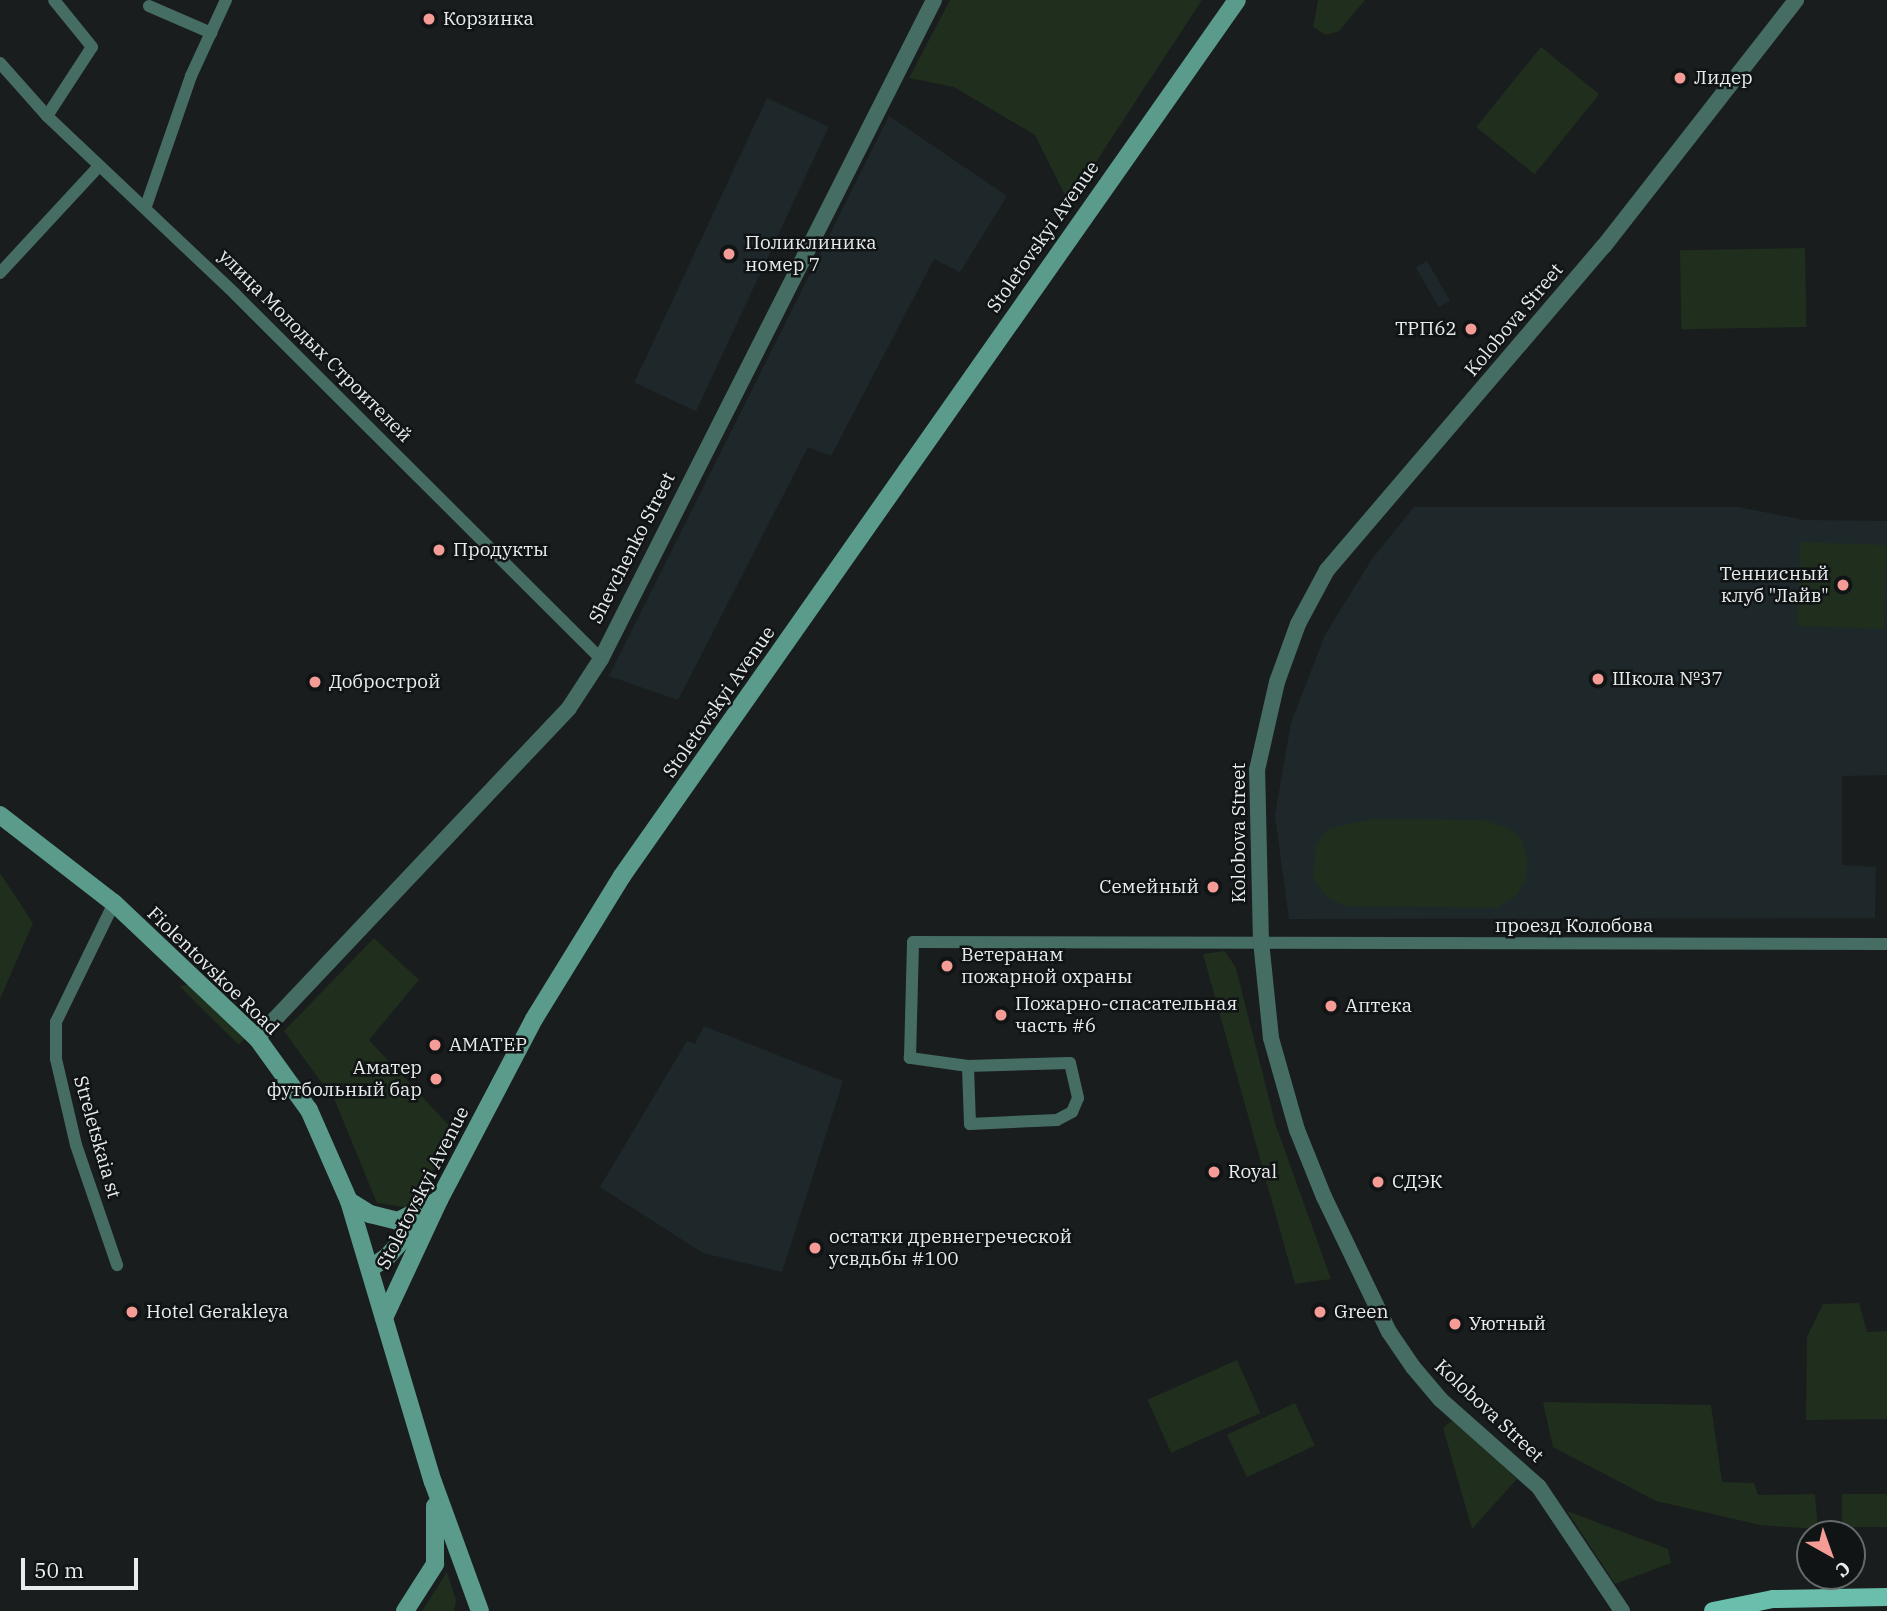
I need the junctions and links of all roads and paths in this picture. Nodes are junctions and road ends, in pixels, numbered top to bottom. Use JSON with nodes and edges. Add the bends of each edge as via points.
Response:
{"nodes":[{"id":1,"x":54,"y":0,"type":"edge"},
{"id":2,"x":226,"y":0,"type":"edge"},
{"id":3,"x":934,"y":0,"type":"edge"},
{"id":4,"x":1237,"y":0,"type":"edge"},
{"id":5,"x":1796,"y":0,"type":"edge"},
{"id":6,"x":149,"y":6,"type":"dead end"},
{"id":7,"x":211,"y":33,"type":"junction"},
{"id":8,"x":0,"y":64,"type":"edge"},
{"id":9,"x":47,"y":116,"type":"junction"},
{"id":10,"x":99,"y":167,"type":"junction"},
{"id":11,"x":146,"y":206,"type":"junction"},
{"id":12,"x":0,"y":274,"type":"edge"},
{"id":13,"x":601,"y":659,"type":"junction"},
{"id":14,"x":0,"y":815,"type":"edge"},
{"id":15,"x":114,"y":903,"type":"junction"},
{"id":16,"x":1261,"y":942,"type":"junction"},
{"id":17,"x":1887,"y":944,"type":"edge"},
{"id":18,"x":257,"y":1038,"type":"junction"},
{"id":19,"x":968,"y":1066,"type":"junction"},
{"id":20,"x":439,"y":1200,"type":"junction"},
{"id":21,"x":349,"y":1201,"type":"junction"},
{"id":22,"x":117,"y":1265,"type":"dead end"},
{"id":23,"x":371,"y":1268,"type":"junction"},
{"id":24,"x":384,"y":1318,"type":"junction"},
{"id":25,"x":433,"y":1482,"type":"junction"},
{"id":26,"x":1887,"y":1597,"type":"edge"},
{"id":27,"x":477,"y":1608,"type":"edge"},
{"id":28,"x":405,"y":1611,"type":"edge"},
{"id":29,"x":1622,"y":1611,"type":"edge"},
{"id":30,"x":1713,"y":1611,"type":"edge"}],
"edges":[{"from":1,"to":9,"type":"street","via":[[92,47]]},
{"from":2,"to":7,"type":"street"},
{"from":3,"to":13,"type":"street","name":"Shevchenko Street"},
{"from":4,"to":20,"type":"main road","name":"Stoletovskyi Avenue","via":[[622,876],[534,1018]]},
{"from":5,"to":16,"type":"street","name":"Kolobova Street","via":[[1604,246],[1327,570],[1298,624],[1257,769]]},
{"from":6,"to":7,"type":"street"},
{"from":7,"to":11,"type":"street"},
{"from":8,"to":9,"type":"street","name":"улица Молодых Строителей"},
{"from":9,"to":10,"type":"street","name":"улица Молодых Строителей"},
{"from":10,"to":11,"type":"street","name":"улица Молодых Строителей"},
{"from":10,"to":12,"type":"street"},
{"from":11,"to":13,"type":"street","name":"улица Молодых Строителей"},
{"from":13,"to":18,"type":"street","name":"Shevchenko Street","via":[[569,708]]},
{"from":14,"to":15,"type":"main road","name":"Fiolentovskoe Road"},
{"from":15,"to":18,"type":"main road","name":"Fiolentovskoe Road"},
{"from":15,"to":22,"type":"street","name":"Streletskaia st","via":[[56,1022],[56,1059],[76,1145]]},
{"from":16,"to":17,"type":"street","name":"проезд Колобова"},
{"from":16,"to":19,"type":"street","name":"проезд Колобова","via":[[913,942],[910,1058]]},
{"from":16,"to":29,"type":"street","name":"Kolobova Street","via":[[1271,1038],[1297,1130],[1389,1332],[1440,1399],[1539,1487]]},
{"from":18,"to":21,"type":"main road","name":"Fiolentovskoe Road","via":[[309,1110]]},
{"from":19,"to":19,"type":"street","via":[[1070,1063],[1078,1098],[1072,1112],[1057,1120],[970,1124]]},
{"from":20,"to":21,"type":"main road","via":[[398,1221],[370,1214]]},
{"from":20,"to":23,"type":"main road","via":[[387,1257]]},
{"from":20,"to":24,"type":"main road","name":"Stoletovskyi Avenue"},
{"from":21,"to":23,"type":"main road","name":"Fiolentovskoe Road"},
{"from":23,"to":24,"type":"main road","name":"Fiolentovskoe Road"},
{"from":24,"to":25,"type":"main road"},
{"from":25,"to":27,"type":"main road"},
{"from":25,"to":28,"type":"main road","via":[[438,1542],[435,1564]]},
{"from":26,"to":30,"type":"main road","via":[[1773,1598]]}]}
